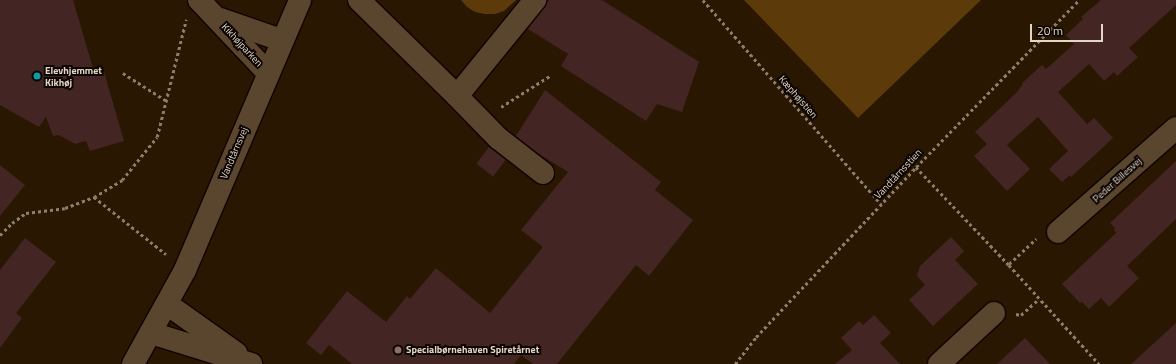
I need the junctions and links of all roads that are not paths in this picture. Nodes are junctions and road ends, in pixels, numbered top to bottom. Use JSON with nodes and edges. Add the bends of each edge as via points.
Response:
{"nodes":[{"id":1,"x":300,"y":0,"type":"edge"},
{"id":2,"x":360,"y":0,"type":"edge"},
{"id":3,"x":535,"y":0,"type":"edge"},
{"id":4,"x":193,"y":8,"type":"edge"},
{"id":5,"x":217,"y":18,"type":"junction"},
{"id":6,"x":282,"y":40,"type":"junction"},
{"id":7,"x":268,"y":73,"type":"junction"},
{"id":8,"x":457,"y":96,"type":"junction"},
{"id":9,"x":1176,"y":128,"type":"edge"},
{"id":10,"x":543,"y":173,"type":"dead end"},
{"id":11,"x":1058,"y":232,"type":"road end"},
{"id":12,"x":167,"y":304,"type":"junction"},
{"id":13,"x":994,"y":313,"type":"dead end"},
{"id":14,"x":151,"y":333,"type":"junction"},
{"id":15,"x":133,"y":364,"type":"edge"},
{"id":16,"x":251,"y":364,"type":"edge"},
{"id":17,"x":939,"y":364,"type":"edge"}],
"edges":[{"from":1,"to":6,"type":"street","name":"Vandtårnsvej"},
{"from":2,"to":8,"type":"street"},
{"from":3,"to":8,"type":"street"},
{"from":4,"to":5,"type":"street","name":"Kikhøjparken"},
{"from":5,"to":6,"type":"street","name":"Kikhøjparken"},
{"from":5,"to":7,"type":"street","name":"Kikhøjparken"},
{"from":6,"to":7,"type":"street","name":"Vandtårnsvej"},
{"from":7,"to":12,"type":"street","name":"Vandtårnsvej","via":[[185,270]]},
{"from":8,"to":10,"type":"street","via":[[498,138]]},
{"from":9,"to":11,"type":"street","name":"Peder Billesvej"},
{"from":12,"to":14,"type":"street","name":"Vandtårnsvej"},
{"from":12,"to":16,"type":"street"},
{"from":13,"to":17,"type":"street"},
{"from":14,"to":15,"type":"street","name":"Vandtårnsvej"},
{"from":14,"to":16,"type":"street"}]}
